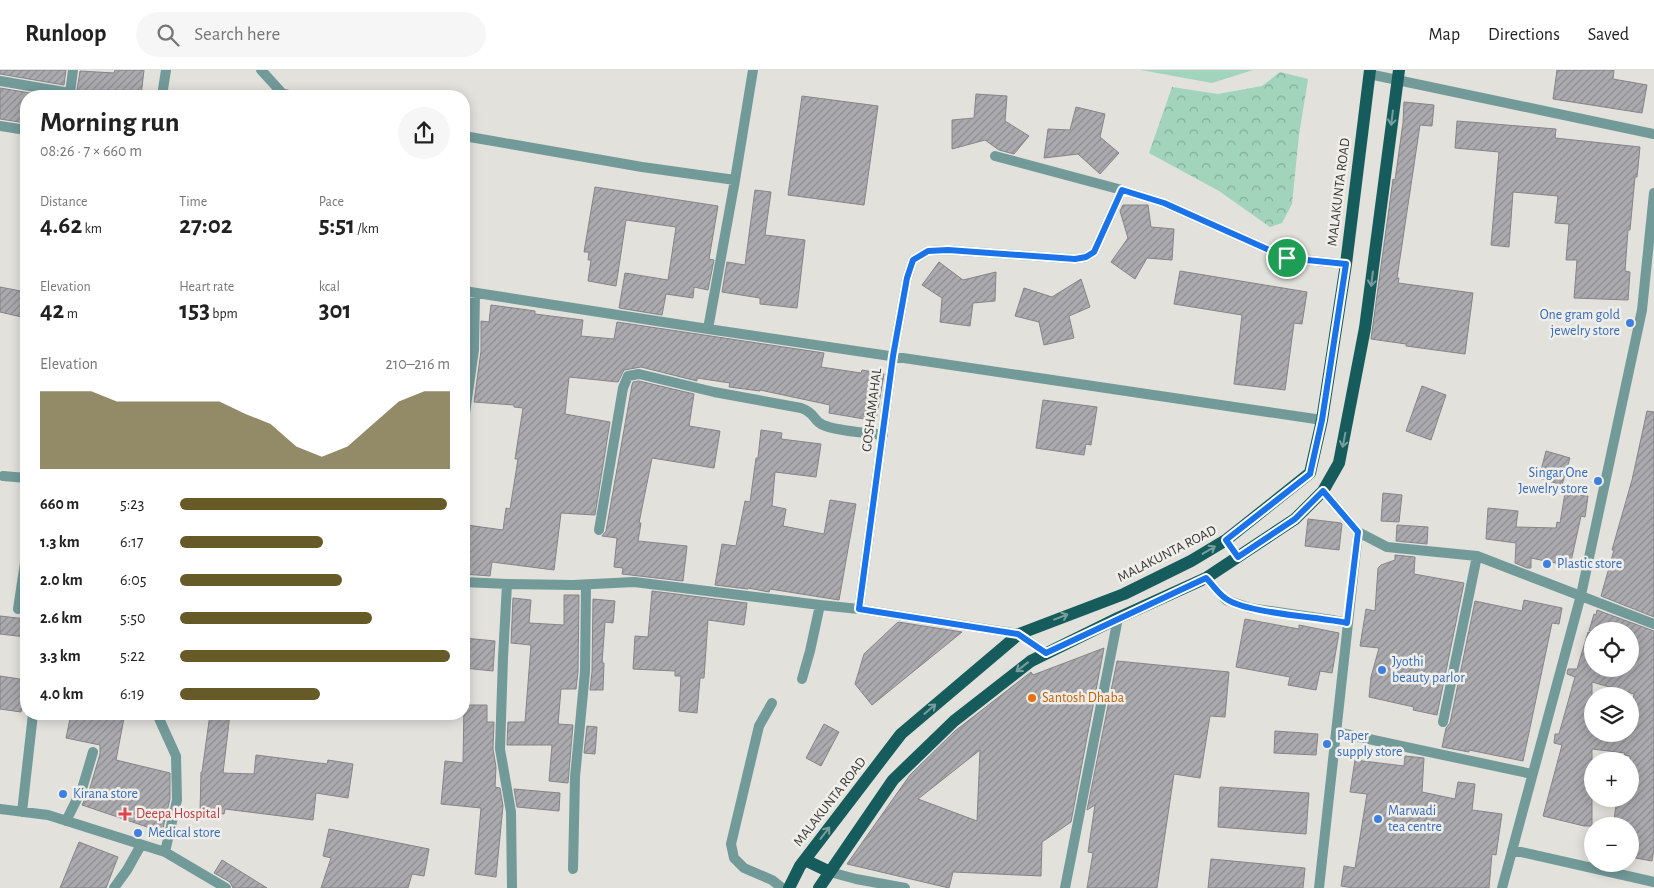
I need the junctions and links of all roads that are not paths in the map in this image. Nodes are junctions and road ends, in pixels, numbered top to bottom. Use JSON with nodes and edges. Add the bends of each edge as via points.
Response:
{"nodes":[{"id":1,"x":74,"y":70,"type":"edge"},
{"id":2,"x":166,"y":70,"type":"edge"},
{"id":3,"x":261,"y":70,"type":"edge"},
{"id":4,"x":753,"y":70,"type":"edge"},
{"id":5,"x":1369,"y":72,"type":"edge"},
{"id":6,"x":1398,"y":75,"type":"edge"},
{"id":7,"x":0,"y":81,"type":"edge"},
{"id":8,"x":52,"y":90,"type":"edge"},
{"id":9,"x":71,"y":90,"type":"edge"},
{"id":10,"x":163,"y":90,"type":"edge"},
{"id":11,"x":279,"y":90,"type":"edge"},
{"id":12,"x":0,"y":126,"type":"edge"},
{"id":13,"x":20,"y":129,"type":"edge"},
{"id":14,"x":1654,"y":134,"type":"edge"},
{"id":15,"x":470,"y":137,"type":"edge"},
{"id":16,"x":995,"y":156,"type":"dead end"},
{"id":17,"x":735,"y":180,"type":"junction"},
{"id":18,"x":1122,"y":190,"type":"junction"},
{"id":19,"x":1654,"y":193,"type":"edge"},
{"id":20,"x":1346,"y":264,"type":"junction"},
{"id":21,"x":470,"y":292,"type":"edge"},
{"id":22,"x":475,"y":292,"type":"junction"},
{"id":23,"x":708,"y":329,"type":"junction"},
{"id":24,"x":470,"y":340,"type":"edge"},
{"id":25,"x":893,"y":356,"type":"junction"},
{"id":26,"x":1322,"y":420,"type":"junction"},
{"id":27,"x":883,"y":435,"type":"junction"},
{"id":28,"x":3,"y":476,"type":"dead end"},
{"id":29,"x":20,"y":477,"type":"edge"},
{"id":30,"x":1323,"y":491,"type":"junction"},
{"id":31,"x":599,"y":530,"type":"dead end"},
{"id":32,"x":1358,"y":532,"type":"junction"},
{"id":33,"x":1226,"y":540,"type":"junction"},
{"id":34,"x":1477,"y":556,"type":"junction"},
{"id":35,"x":1238,"y":557,"type":"junction"},
{"id":36,"x":1206,"y":578,"type":"junction"},
{"id":37,"x":470,"y":582,"type":"edge"},
{"id":38,"x":508,"y":584,"type":"junction"},
{"id":39,"x":586,"y":585,"type":"junction"},
{"id":40,"x":1581,"y":595,"type":"junction"},
{"id":41,"x":20,"y":596,"type":"edge"},
{"id":42,"x":820,"y":605,"type":"junction"},
{"id":43,"x":18,"y":609,"type":"dead end"},
{"id":44,"x":859,"y":609,"type":"junction"},
{"id":45,"x":1118,"y":618,"type":"junction"},
{"id":46,"x":1347,"y":623,"type":"junction"},
{"id":47,"x":1654,"y":624,"type":"edge"},
{"id":48,"x":1018,"y":634,"type":"junction"},
{"id":49,"x":1046,"y":653,"type":"junction"},
{"id":50,"x":802,"y":679,"type":"dead end"},
{"id":51,"x":772,"y":703,"type":"dead end"},
{"id":52,"x":32,"y":720,"type":"edge"},
{"id":53,"x":160,"y":720,"type":"edge"},
{"id":54,"x":1443,"y":722,"type":"dead end"},
{"id":55,"x":1336,"y":732,"type":"junction"},
{"id":56,"x":93,"y":752,"type":"dead end"},
{"id":57,"x":1532,"y":774,"type":"junction"},
{"id":58,"x":0,"y":810,"type":"edge"},
{"id":59,"x":22,"y":812,"type":"junction"},
{"id":60,"x":66,"y":821,"type":"junction"},
{"id":61,"x":141,"y":845,"type":"junction"},
{"id":62,"x":1512,"y":850,"type":"junction"},
{"id":63,"x":165,"y":852,"type":"junction"},
{"id":64,"x":805,"y":860,"type":"junction"},
{"id":65,"x":572,"y":868,"type":"dead end"},
{"id":66,"x":830,"y":872,"type":"junction"},
{"id":67,"x":1654,"y":882,"type":"edge"},
{"id":68,"x":114,"y":888,"type":"edge"},
{"id":69,"x":226,"y":888,"type":"edge"},
{"id":70,"x":512,"y":888,"type":"edge"},
{"id":71,"x":782,"y":888,"type":"edge"},
{"id":72,"x":789,"y":888,"type":"edge"},
{"id":73,"x":820,"y":888,"type":"edge"},
{"id":74,"x":905,"y":888,"type":"edge"},
{"id":75,"x":1065,"y":888,"type":"edge"},
{"id":76,"x":1319,"y":888,"type":"edge"},
{"id":77,"x":1502,"y":888,"type":"edge"}],
"edges":[{"from":1,"to":9,"type":"street"},
{"from":2,"to":10,"type":"street"},
{"from":3,"to":11,"type":"street"},
{"from":4,"to":17,"type":"street"},
{"from":5,"to":6,"type":"street"},
{"from":5,"to":20,"type":"main road","name":"MALAKUNTA ROAD"},
{"from":6,"to":14,"type":"street"},
{"from":6,"to":30,"type":"main road","one_way":true,"via":[[1365,328],[1340,463]]},
{"from":7,"to":8,"type":"street"},
{"from":12,"to":13,"type":"street"},
{"from":15,"to":17,"type":"street"},
{"from":16,"to":18,"type":"street"},
{"from":17,"to":23,"type":"street"},
{"from":18,"to":20,"type":"street","via":[[1164,203],[1287,258]]},
{"from":18,"to":25,"type":"street","name":"GOSHAMAHAL","via":[[1094,252],[1086,257],[1075,259],[948,250],[928,251],[913,260]]},
{"from":19,"to":40,"type":"street","via":[[1642,310]]},
{"from":20,"to":26,"type":"main road","name":"MALAKUNTA ROAD"},
{"from":21,"to":22,"type":"street"},
{"from":22,"to":23,"type":"street"},
{"from":22,"to":24,"type":"street"},
{"from":23,"to":25,"type":"street"},
{"from":25,"to":26,"type":"street"},
{"from":25,"to":27,"type":"street","name":"GOSHAMAHAL"},
{"from":26,"to":33,"type":"main road","name":"MALAKUNTA ROAD","via":[[1310,474]]},
{"from":27,"to":31,"type":"street","via":[[831,428],[801,408],[633,374],[628,376],[623,388]]},
{"from":27,"to":44,"type":"street","name":"GOSHAMAHAL"},
{"from":28,"to":29,"type":"street"},
{"from":30,"to":32,"type":"street"},
{"from":30,"to":35,"type":"main road","via":[[1295,519]]},
{"from":32,"to":34,"type":"street","via":[[1387,548]]},
{"from":32,"to":46,"type":"street"},
{"from":33,"to":35,"type":"main road"},
{"from":48,"to":33,"type":"main road","name":"MALAKUNTA ROAD","one_way":true,"via":[[1124,594]]},
{"from":34,"to":40,"type":"street"},
{"from":34,"to":54,"type":"street"},
{"from":35,"to":36,"type":"main road"},
{"from":36,"to":45,"type":"main road"},
{"from":36,"to":46,"type":"street","via":[[1226,600],[1250,608]]},
{"from":37,"to":38,"type":"street"},
{"from":38,"to":39,"type":"street"},
{"from":38,"to":70,"type":"street","via":[[500,750],[511,812]]},
{"from":39,"to":42,"type":"street","via":[[634,582]]},
{"from":39,"to":65,"type":"street","via":[[585,672],[575,777]]},
{"from":40,"to":47,"type":"street"},
{"from":40,"to":57,"type":"street"},
{"from":41,"to":43,"type":"street"},
{"from":42,"to":44,"type":"street"},
{"from":42,"to":50,"type":"street"},
{"from":44,"to":48,"type":"street"},
{"from":45,"to":49,"type":"main road"},
{"from":45,"to":75,"type":"street"},
{"from":46,"to":55,"type":"street"},
{"from":48,"to":49,"type":"street"},
{"from":64,"to":48,"type":"main road","name":"MALAKUNTA ROAD","one_way":true,"via":[[901,734]]},
{"from":49,"to":66,"type":"main road","one_way":true,"via":[[1030,661],[954,721],[892,780]]},
{"from":51,"to":71,"type":"street","via":[[759,726],[731,844],[734,858],[744,868]]},
{"from":52,"to":59,"type":"street"},
{"from":53,"to":63,"type":"street","via":[[176,756],[177,800]]},
{"from":55,"to":57,"type":"street"},
{"from":55,"to":76,"type":"street"},
{"from":56,"to":60,"type":"street","via":[[82,789]]},
{"from":57,"to":62,"type":"street"},
{"from":58,"to":59,"type":"street"},
{"from":59,"to":60,"type":"street"},
{"from":60,"to":61,"type":"street"},
{"from":61,"to":63,"type":"street"},
{"from":61,"to":68,"type":"street"},
{"from":62,"to":67,"type":"street"},
{"from":62,"to":77,"type":"street"},
{"from":63,"to":69,"type":"street"},
{"from":64,"to":66,"type":"main road"},
{"from":64,"to":72,"type":"main road","name":"MALAKUNTA ROAD"},
{"from":66,"to":73,"type":"main road"},
{"from":66,"to":74,"type":"street"}]}
